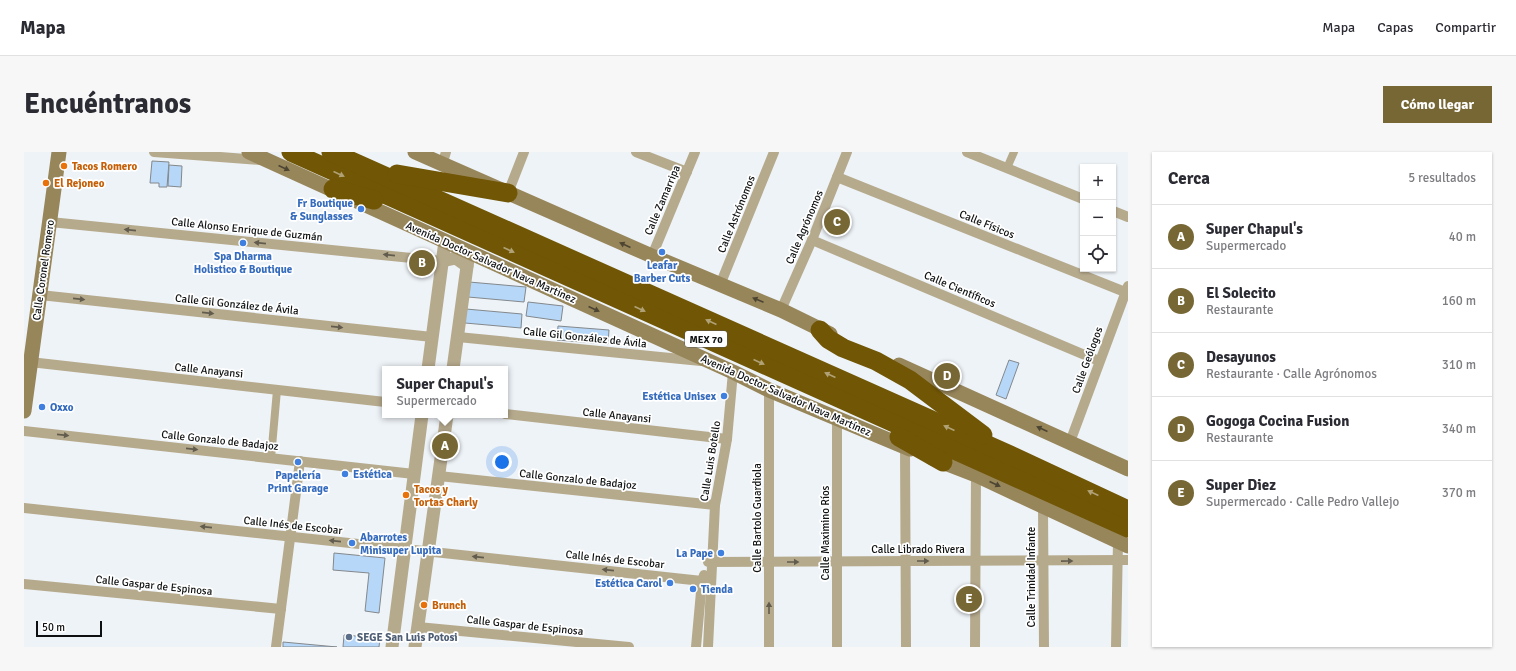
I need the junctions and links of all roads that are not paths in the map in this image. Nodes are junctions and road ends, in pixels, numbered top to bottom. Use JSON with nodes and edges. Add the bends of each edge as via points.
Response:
{"nodes":[{"id":1,"x":59,"y":152,"type":"edge"},
{"id":2,"x":154,"y":152,"type":"edge"},
{"id":3,"x":249,"y":152,"type":"edge"},
{"id":4,"x":291,"y":152,"type":"edge"},
{"id":5,"x":332,"y":152,"type":"edge"},
{"id":6,"x":415,"y":152,"type":"edge"},
{"id":7,"x":524,"y":152,"type":"edge"},
{"id":8,"x":636,"y":152,"type":"edge"},
{"id":9,"x":695,"y":152,"type":"edge"},
{"id":10,"x":774,"y":152,"type":"edge"},
{"id":11,"x":847,"y":152,"type":"edge"},
{"id":12,"x":967,"y":152,"type":"edge"},
{"id":13,"x":1014,"y":152,"type":"edge"},
{"id":14,"x":444,"y":158,"type":"edge"},
{"id":15,"x":268,"y":160,"type":"junction"},
{"id":16,"x":1007,"y":168,"type":"junction"},
{"id":17,"x":368,"y":169,"type":"junction"},
{"id":18,"x":687,"y":172,"type":"junction"},
{"id":19,"x":838,"y":177,"type":"junction"},
{"id":20,"x":333,"y":189,"type":"junction"},
{"id":21,"x":508,"y":194,"type":"junction"},
{"id":22,"x":1080,"y":198,"type":"edge"},
{"id":23,"x":1116,"y":212,"type":"edge"},
{"id":24,"x":1128,"y":217,"type":"edge"},
{"id":25,"x":50,"y":222,"type":"junction"},
{"id":26,"x":487,"y":240,"type":"junction"},
{"id":27,"x":812,"y":240,"type":"junction"},
{"id":28,"x":444,"y":241,"type":"junction"},
{"id":29,"x":652,"y":256,"type":"junction"},
{"id":30,"x":468,"y":259,"type":"junction"},
{"id":31,"x":442,"y":261,"type":"junction"},
{"id":32,"x":720,"y":285,"type":"junction"},
{"id":33,"x":1127,"y":291,"type":"edge"},
{"id":34,"x":40,"y":295,"type":"junction"},
{"id":35,"x":781,"y":310,"type":"junction"},
{"id":36,"x":820,"y":330,"type":"junction"},
{"id":37,"x":432,"y":337,"type":"junction"},
{"id":38,"x":458,"y":337,"type":"junction"},
{"id":39,"x":1099,"y":361,"type":"junction"},
{"id":40,"x":30,"y":362,"type":"junction"},
{"id":41,"x":710,"y":362,"type":"junction"},
{"id":42,"x":428,"y":366,"type":"edge"},
{"id":43,"x":453,"y":366,"type":"edge"},
{"id":44,"x":733,"y":372,"type":"junction"},
{"id":45,"x":277,"y":390,"type":"junction"},
{"id":46,"x":769,"y":390,"type":"junction"},
{"id":47,"x":382,"y":402,"type":"edge"},
{"id":48,"x":848,"y":402,"type":"junction"},
{"id":49,"x":24,"y":411,"type":"edge"},
{"id":50,"x":508,"y":414,"type":"edge"},
{"id":51,"x":422,"y":418,"type":"edge"},
{"id":52,"x":447,"y":418,"type":"edge"},
{"id":53,"x":836,"y":419,"type":"junction"},
{"id":54,"x":24,"y":431,"type":"edge"},
{"id":55,"x":727,"y":439,"type":"junction"},
{"id":56,"x":1070,"y":442,"type":"junction"},
{"id":57,"x":905,"y":447,"type":"junction"},
{"id":58,"x":1010,"y":455,"type":"junction"},
{"id":59,"x":271,"y":458,"type":"junction"},
{"id":60,"x":300,"y":461,"type":"junction"},
{"id":61,"x":943,"y":462,"type":"junction"},
{"id":62,"x":1128,"y":467,"type":"edge"},
{"id":63,"x":414,"y":474,"type":"junction"},
{"id":64,"x":976,"y":475,"type":"junction"},
{"id":65,"x":439,"y":476,"type":"junction"},
{"id":66,"x":715,"y":505,"type":"junction"},
{"id":67,"x":1043,"y":507,"type":"junction"},
{"id":68,"x":24,"y":508,"type":"edge"},
{"id":69,"x":1125,"y":530,"type":"edge"},
{"id":70,"x":291,"y":536,"type":"junction"},
{"id":71,"x":404,"y":549,"type":"junction"},
{"id":72,"x":428,"y":551,"type":"junction"},
{"id":73,"x":711,"y":559,"type":"junction"},
{"id":74,"x":1123,"y":560,"type":"edge"},
{"id":75,"x":905,"y":561,"type":"junction"},
{"id":76,"x":976,"y":561,"type":"junction"},
{"id":77,"x":1044,"y":561,"type":"junction"},
{"id":78,"x":769,"y":562,"type":"junction"},
{"id":79,"x":837,"y":562,"type":"junction"},
{"id":80,"x":702,"y":580,"type":"junction"},
{"id":81,"x":24,"y":584,"type":"edge"},
{"id":82,"x":281,"y":609,"type":"junction"},
{"id":83,"x":418,"y":627,"type":"junction"},
{"id":84,"x":276,"y":647,"type":"edge"},
{"id":85,"x":392,"y":647,"type":"edge"},
{"id":86,"x":415,"y":647,"type":"edge"},
{"id":87,"x":628,"y":647,"type":"edge"},
{"id":88,"x":696,"y":647,"type":"edge"},
{"id":89,"x":708,"y":647,"type":"edge"},
{"id":90,"x":769,"y":647,"type":"edge"},
{"id":91,"x":837,"y":647,"type":"edge"},
{"id":92,"x":906,"y":647,"type":"edge"},
{"id":93,"x":975,"y":647,"type":"edge"},
{"id":94,"x":1044,"y":647,"type":"edge"},
{"id":95,"x":1116,"y":647,"type":"edge"}],
"edges":[{"from":1,"to":25,"type":"main road","name":"Calle Coronel Romero"},
{"from":2,"to":15,"type":"street"},
{"from":3,"to":15,"type":"main road","name":"Avenida Doctor Salvador Nava Martínez"},
{"from":4,"to":26,"type":"highway","name":"Avenida Doctor Salvador Nava Martínez","number":"MEX 70","one_way":true},
{"from":5,"to":17,"type":"highway","number":"MEX 70"},
{"from":6,"to":14,"type":"main road"},
{"from":7,"to":21,"type":"street"},
{"from":8,"to":18,"type":"street"},
{"from":9,"to":18,"type":"street","name":"Calle Zamarripa"},
{"from":10,"to":32,"type":"street","name":"Calle Astrónomos"},
{"from":11,"to":19,"type":"street","name":"Calle Agrónomos"},
{"from":12,"to":16,"type":"street"},
{"from":13,"to":16,"type":"street"},
{"from":14,"to":21,"type":"main road"},
{"from":15,"to":20,"type":"main road","name":"Avenida Doctor Salvador Nava Martínez","one_way":true},
{"from":16,"to":22,"type":"street"},
{"from":17,"to":21,"type":"highway"},
{"from":58,"to":17,"type":"highway","number":"MEX 70","one_way":true},
{"from":18,"to":29,"type":"street","name":"Calle Zamarripa"},
{"from":19,"to":27,"type":"street","name":"Calle Agrónomos"},
{"from":19,"to":33,"type":"street","name":"Calle Físicos"},
{"from":20,"to":26,"type":"highway","via":[[364,196]]},
{"from":20,"to":28,"type":"main road","name":"Avenida Doctor Salvador Nava Martínez"},
{"from":29,"to":21,"type":"main road","one_way":true},
{"from":23,"to":24,"type":"street"},
{"from":31,"to":25,"type":"street","name":"Calle Alonso Enrique de Guzmán","one_way":true},
{"from":25,"to":34,"type":"main road","name":"Calle Coronel Romero"},
{"from":26,"to":48,"type":"highway","name":"Avenida Doctor Salvador Nava Martínez","number":"MEX 70","one_way":true},
{"from":27,"to":35,"type":"street","name":"Calle Agrónomos"},
{"from":27,"to":39,"type":"street","name":"Calle Científicos"},
{"from":28,"to":30,"type":"main road","name":"Avenida Doctor Salvador Nava Martínez"},
{"from":28,"to":31,"type":"street"},
{"from":29,"to":32,"type":"main road"},
{"from":30,"to":31,"type":"street"},
{"from":30,"to":38,"type":"street"},
{"from":30,"to":41,"type":"main road","name":"Avenida Doctor Salvador Nava Martínez","one_way":true},
{"from":31,"to":37,"type":"street"},
{"from":35,"to":32,"type":"main road","one_way":true},
{"from":33,"to":39,"type":"street","name":"Calle Geólogos"},
{"from":34,"to":37,"type":"street","name":"Calle Gil González de Ávila","one_way":true},
{"from":34,"to":40,"type":"main road","name":"Calle Coronel Romero"},
{"from":35,"to":36,"type":"main road"},
{"from":56,"to":36,"type":"main road","one_way":true},
{"from":36,"to":58,"type":"highway","via":[[828,339],[844,348],[876,361],[910,380]]},
{"from":37,"to":42,"type":"street"},
{"from":38,"to":41,"type":"street","name":"Calle Gil González de Ávila"},
{"from":38,"to":43,"type":"street"},
{"from":39,"to":56,"type":"street","name":"Calle Geólogos"},
{"from":40,"to":45,"type":"street","name":"Calle Anayansi"},
{"from":40,"to":49,"type":"main road","name":"Calle Coronel Romero"},
{"from":41,"to":44,"type":"main road","name":"Avenida Doctor Salvador Nava Martínez"},
{"from":44,"to":46,"type":"main road","name":"Avenida Doctor Salvador Nava Martínez"},
{"from":44,"to":55,"type":"street","name":"Calle Luis Botello"},
{"from":45,"to":47,"type":"street","name":"Calle Anayansi"},
{"from":45,"to":59,"type":"street"},
{"from":46,"to":53,"type":"main road","name":"Avenida Doctor Salvador Nava Martínez"},
{"from":46,"to":78,"type":"street","name":"Calle Bartolo Guardiola"},
{"from":48,"to":61,"type":"highway","via":[[867,417]]},
{"from":48,"to":69,"type":"highway","name":"Avenida Doctor Salvador Nava Martínez","number":"MEX 70"},
{"from":50,"to":55,"type":"street","name":"Calle Anayansi"},
{"from":51,"to":63,"type":"street"},
{"from":52,"to":65,"type":"street"},
{"from":53,"to":57,"type":"main road","name":"Avenida Doctor Salvador Nava Martínez"},
{"from":53,"to":79,"type":"street","name":"Calle Maximino Ríos"},
{"from":54,"to":59,"type":"street","name":"Calle Gonzalo de Badajoz","one_way":true},
{"from":55,"to":66,"type":"street","name":"Calle Luis Botello"},
{"from":56,"to":62,"type":"main road"},
{"from":57,"to":61,"type":"main road","name":"Avenida Doctor Salvador Nava Martínez"},
{"from":57,"to":75,"type":"street"},
{"from":69,"to":58,"type":"highway","number":"MEX 70","one_way":true},
{"from":59,"to":60,"type":"street","name":"Calle Gonzalo de Badajoz"},
{"from":60,"to":63,"type":"street","name":"Calle Gonzalo de Badajoz"},
{"from":60,"to":70,"type":"street"},
{"from":61,"to":64,"type":"main road","name":"Avenida Doctor Salvador Nava Martínez"},
{"from":63,"to":71,"type":"street"},
{"from":64,"to":67,"type":"main road","name":"Avenida Doctor Salvador Nava Martínez","one_way":true},
{"from":64,"to":76,"type":"street"},
{"from":65,"to":66,"type":"street","name":"Calle Gonzalo de Badajoz"},
{"from":65,"to":72,"type":"street"},
{"from":66,"to":73,"type":"street","name":"Calle Luis Botello"},
{"from":67,"to":69,"type":"main road","name":"Avenida Doctor Salvador Nava Martínez"},
{"from":67,"to":77,"type":"street","name":"Calle Trinidad Infante"},
{"from":70,"to":68,"type":"street","name":"Calle Inés de Escobar","one_way":true},
{"from":69,"to":74,"type":"street"},
{"from":71,"to":70,"type":"street","name":"Calle Inés de Escobar","one_way":true},
{"from":70,"to":82,"type":"street"},
{"from":71,"to":72,"type":"street","name":"Calle Inés de Escobar"},
{"from":71,"to":85,"type":"street"},
{"from":80,"to":72,"type":"street","name":"Calle Inés de Escobar","one_way":true},
{"from":72,"to":83,"type":"street"},
{"from":73,"to":78,"type":"street","name":"Calle Librado Rivera"},
{"from":73,"to":80,"type":"street","name":"Calle Luis Botello"},
{"from":73,"to":89,"type":"street","name":"Calle Luis Botello"},
{"from":77,"to":74,"type":"street","name":"Calle Librado Rivera","one_way":true},
{"from":74,"to":95,"type":"street"},
{"from":75,"to":76,"type":"street","name":"Calle Librado Rivera","one_way":true},
{"from":75,"to":79,"type":"street","name":"Calle Librado Rivera"},
{"from":75,"to":92,"type":"street"},
{"from":76,"to":77,"type":"street","name":"Calle Librado Rivera"},
{"from":76,"to":93,"type":"street"},
{"from":77,"to":94,"type":"street","name":"Calle Trinidad Infante"},
{"from":78,"to":79,"type":"street","name":"Calle Librado Rivera","one_way":true},
{"from":90,"to":78,"type":"street","name":"Calle Bartolo Guardiola","one_way":true},
{"from":79,"to":91,"type":"street","name":"Calle Maximino Ríos"},
{"from":80,"to":88,"type":"street","name":"Calle Luis Botello"},
{"from":81,"to":82,"type":"street","name":"Calle Gaspar de Espinosa"},
{"from":82,"to":84,"type":"street"},
{"from":83,"to":86,"type":"street"},
{"from":83,"to":87,"type":"street","name":"Calle Gaspar de Espinosa"}]}
